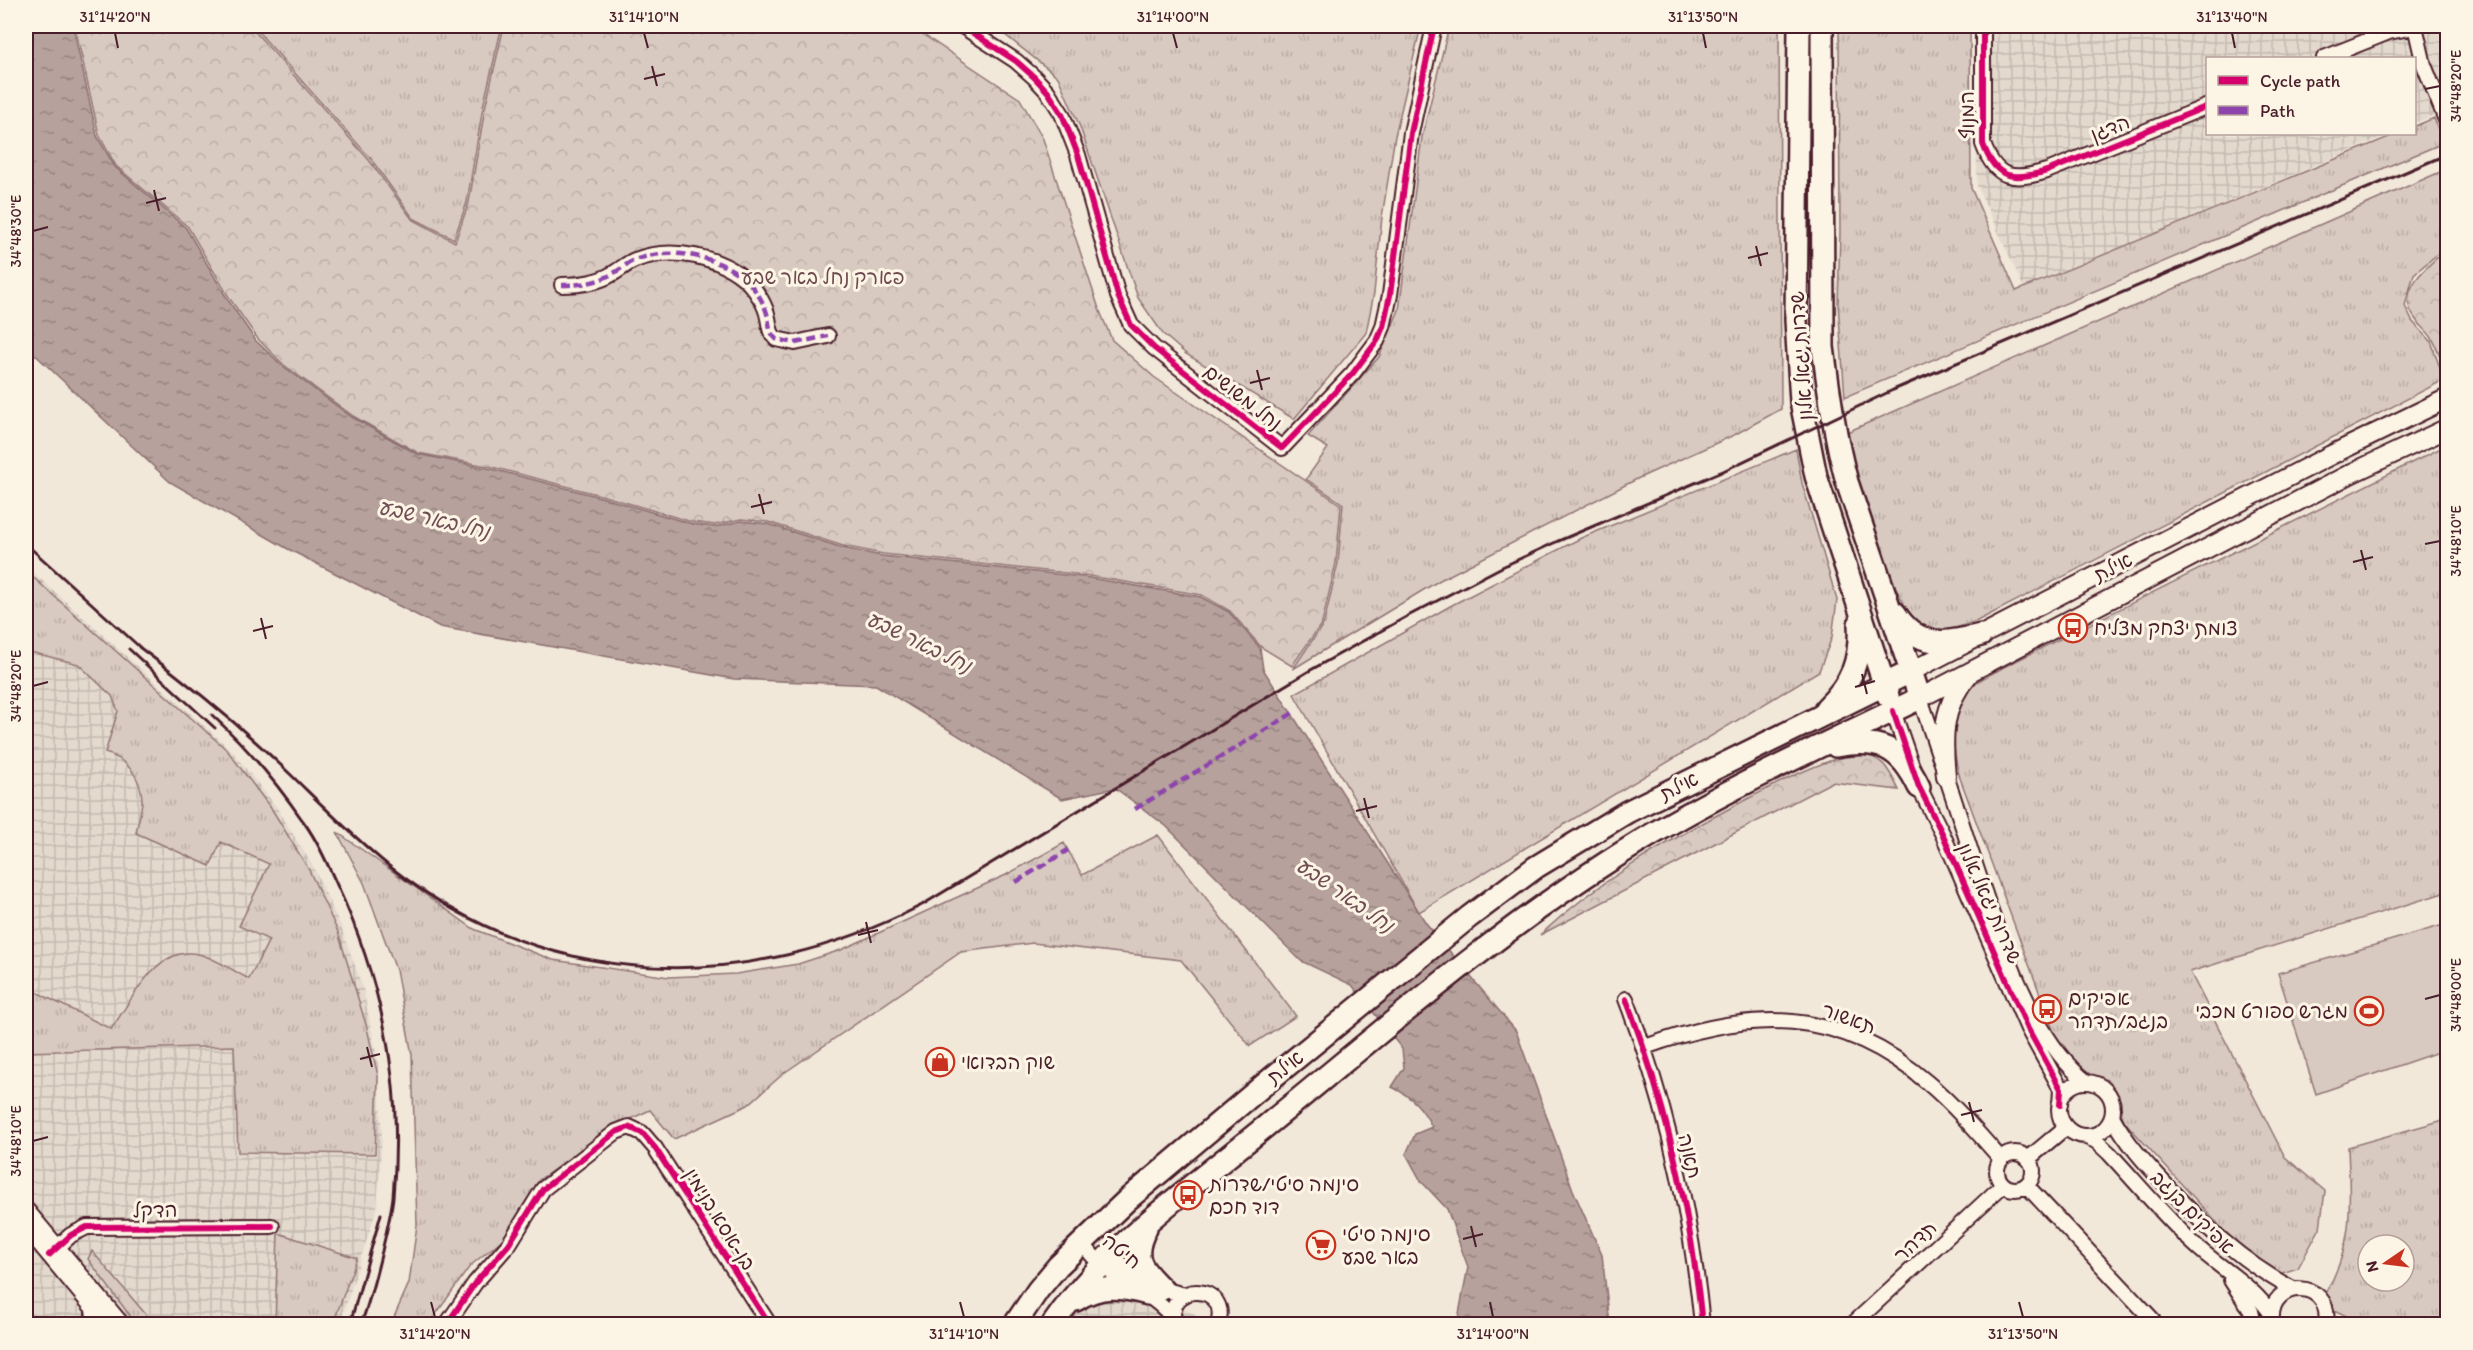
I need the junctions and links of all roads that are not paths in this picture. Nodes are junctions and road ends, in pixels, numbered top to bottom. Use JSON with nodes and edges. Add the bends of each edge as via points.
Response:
{"nodes":[{"id":1,"x":962,"y":26,"type":"edge"},
{"id":2,"x":1434,"y":26,"type":"edge"},
{"id":3,"x":1800,"y":26,"type":"edge"},
{"id":4,"x":1822,"y":26,"type":"edge"},
{"id":5,"x":1983,"y":26,"type":"edge"},
{"id":6,"x":2415,"y":26,"type":"edge"},
{"id":7,"x":2326,"y":57,"type":"edge"},
{"id":8,"x":2206,"y":107,"type":"edge"},
{"id":9,"x":2447,"y":124,"type":"edge"},
{"id":10,"x":2025,"y":178,"type":"joint"},
{"id":11,"x":562,"y":285,"type":"dead end"},
{"id":12,"x":828,"y":336,"type":"dead end"},
{"id":13,"x":2448,"y":398,"type":"edge"},
{"id":14,"x":2448,"y":428,"type":"edge"},
{"id":15,"x":1887,"y":600,"type":"junction"},
{"id":16,"x":1858,"y":608,"type":"junction"},
{"id":17,"x":1981,"y":635,"type":"junction"},
{"id":18,"x":1973,"y":669,"type":"junction"},
{"id":19,"x":1912,"y":672,"type":"junction"},
{"id":20,"x":1884,"y":684,"type":"junction"},
{"id":21,"x":1920,"y":698,"type":"junction"},
{"id":22,"x":1893,"y":711,"type":"junction"},
{"id":23,"x":1813,"y":719,"type":"junction"},
{"id":24,"x":1804,"y":755,"type":"junction"},
{"id":25,"x":1946,"y":776,"type":"junction"},
{"id":26,"x":1919,"y":788,"type":"junction"},
{"id":27,"x":1626,"y":999,"type":"dead end"},
{"id":28,"x":1645,"y":1047,"type":"junction"},
{"id":29,"x":2087,"y":1082,"type":"junction"},
{"id":30,"x":2060,"y":1105,"type":"junction"},
{"id":31,"x":2112,"y":1116,"type":"junction"},
{"id":32,"x":2066,"y":1127,"type":"junction"},
{"id":33,"x":2086,"y":1137,"type":"junction"},
{"id":34,"x":2028,"y":1159,"type":"junction"},
{"id":35,"x":2001,"y":1160,"type":"junction"},
{"id":36,"x":2003,"y":1185,"type":"junction"},
{"id":37,"x":2026,"y":1185,"type":"junction"},
{"id":38,"x":26,"y":1209,"type":"edge"},
{"id":39,"x":1148,"y":1224,"type":"junction"},
{"id":40,"x":272,"y":1226,"type":"dead end"},
{"id":41,"x":26,"y":1228,"type":"edge"},
{"id":42,"x":1081,"y":1242,"type":"junction"},
{"id":43,"x":53,"y":1250,"type":"junction"},
{"id":44,"x":1107,"y":1262,"type":"junction"},
{"id":45,"x":2227,"y":1273,"type":"junction"},
{"id":46,"x":2293,"y":1289,"type":"junction"},
{"id":47,"x":1155,"y":1291,"type":"junction"},
{"id":48,"x":1185,"y":1295,"type":"junction"},
{"id":49,"x":1058,"y":1317,"type":"edge"},
{"id":50,"x":2152,"y":1319,"type":"dead end"},
{"id":51,"x":1219,"y":1320,"type":"edge"},
{"id":52,"x":102,"y":1321,"type":"edge"},
{"id":53,"x":1174,"y":1322,"type":"edge"},
{"id":54,"x":2272,"y":1322,"type":"edge"},
{"id":55,"x":2331,"y":1322,"type":"edge"},
{"id":56,"x":122,"y":1324,"type":"edge"},
{"id":57,"x":447,"y":1324,"type":"edge"},
{"id":58,"x":769,"y":1324,"type":"edge"},
{"id":59,"x":1015,"y":1324,"type":"edge"},
{"id":60,"x":1231,"y":1324,"type":"edge"},
{"id":61,"x":1702,"y":1324,"type":"edge"},
{"id":62,"x":1853,"y":1324,"type":"edge"},
{"id":63,"x":2254,"y":1324,"type":"edge"}],
"edges":[{"from":1,"to":2,"type":"street","name":"נחל משושים","via":[[1016,61],[1048,92],[1062,114],[1078,154],[1118,296],[1131,325],[1154,348],[1282,448],[1353,373],[1383,327],[1411,133]]},
{"from":3,"to":16,"type":"highway","name":"שדרות יגאל אלון","via":[[1796,320],[1801,402],[1816,476]]},
{"from":4,"to":15,"type":"highway","name":"שדרות יגאל אלון","via":[[1823,347],[1839,451]]},
{"from":5,"to":10,"type":"street","name":"המנוף","via":[[1983,144],[1998,171]]},
{"from":6,"to":7,"type":"street"},
{"from":6,"to":9,"type":"street","via":[[2424,64]]},
{"from":8,"to":10,"type":"street","name":"הדגן"},
{"from":11,"to":12,"type":"street","via":[[596,281],[645,256],[698,257],[734,271],[749,283],[761,299],[776,339],[795,343]]},
{"from":13,"to":17,"type":"main road","name":"אילת"},
{"from":14,"to":18,"type":"main road","name":"אילת","via":[[2352,473]]},
{"from":15,"to":17,"type":"highway","via":[[1910,631],[1931,641]]},
{"from":15,"to":19,"type":"highway","name":"שדרות יגאל אלון"},
{"from":16,"to":20,"type":"highway","name":"שדרות יגאל אלון"},
{"from":16,"to":23,"type":"highway","via":[[1859,645],[1847,686]]},
{"from":17,"to":19,"type":"main road","name":"אילת"},
{"from":18,"to":21,"type":"main road","name":"אילת"},
{"from":18,"to":25,"type":"main road","via":[[1956,691],[1946,715]]},
{"from":19,"to":20,"type":"highway","name":"אילת"},
{"from":19,"to":21,"type":"highway","name":"שדרות יגאל אלון"},
{"from":20,"to":22,"type":"highway","name":"שדרות יגאל אלון"},
{"from":20,"to":23,"type":"highway","name":"אילת"},
{"from":21,"to":22,"type":"highway","name":"אילת"},
{"from":21,"to":25,"type":"street","name":"שדרות יגאל אלון"},
{"from":22,"to":24,"type":"highway","name":"אילת"},
{"from":22,"to":26,"type":"street","name":"שדרות יגאל אלון"},
{"from":23,"to":42,"type":"highway","name":"אילת","via":[[1594,831],[1536,867],[1263,1085]]},
{"from":24,"to":26,"type":"highway","via":[[1836,746],[1874,743],[1900,756]]},
{"from":24,"to":39,"type":"highway","name":"אילת","via":[[1653,833],[1556,896],[1384,1029]]},
{"from":25,"to":29,"type":"street","name":"שדרות יגאל אלון","via":[[1996,927],[2024,994],[2058,1055]]},
{"from":26,"to":30,"type":"street","name":"שדרות יגאל אלון","via":[[2028,1029],[2061,1089]]},
{"from":27,"to":28,"type":"street","name":"תאנה"},
{"from":28,"to":35,"type":"street","name":"תאשור","via":[[1685,1032],[1760,1020],[1795,1021],[1829,1028],[1879,1050],[1928,1082]]},
{"from":28,"to":61,"type":"street","name":"תאנה","via":[[1684,1206]]},
{"from":29,"to":30,"type":"street","via":[[2065,1091]]},
{"from":29,"to":31,"type":"street","via":[[2107,1093]]},
{"from":30,"to":32,"type":"street","via":[[2060,1117]]},
{"from":31,"to":33,"type":"street","via":[[2103,1131]]},
{"from":31,"to":46,"type":"street","name":"אפיקים בנגב","via":[[2134,1150],[2200,1222],[2259,1270]]},
{"from":32,"to":33,"type":"street"},
{"from":32,"to":34,"type":"street"},
{"from":33,"to":45,"type":"street","name":"אפיקים בנגב","via":[[2109,1153],[2193,1244]]},
{"from":34,"to":35,"type":"street","via":[[2016,1153]]},
{"from":34,"to":37,"type":"street","via":[[2032,1172]]},
{"from":35,"to":36,"type":"street","via":[[1997,1173]]},
{"from":36,"to":37,"type":"street","via":[[2016,1189]]},
{"from":36,"to":62,"type":"street","name":"תדהר"},
{"from":37,"to":50,"type":"street"},
{"from":38,"to":43,"type":"street"},
{"from":39,"to":44,"type":"highway","name":"אילת"},
{"from":39,"to":47,"type":"highway","via":[[1138,1253]]},
{"from":40,"to":43,"type":"street","name":"הדקל","via":[[87,1227]]},
{"from":41,"to":43,"type":"street"},
{"from":42,"to":44,"type":"street","name":"חיטה"},
{"from":42,"to":59,"type":"highway","name":"אילת","via":[[1038,1290]]},
{"from":43,"to":52,"type":"street"},
{"from":43,"to":56,"type":"street"},
{"from":44,"to":47,"type":"street","name":"חיטה"},
{"from":44,"to":49,"type":"highway","name":"אילת"},
{"from":45,"to":54,"type":"street","name":"אפיקים בנגב","via":[[2264,1304]]},
{"from":45,"to":63,"type":"street","via":[[2251,1311]]},
{"from":46,"to":54,"type":"street","via":[[2278,1299]]},
{"from":46,"to":55,"type":"street","name":"אפיקים בנגב","via":[[2316,1294]]},
{"from":47,"to":48,"type":"street","name":"חיטה"},
{"from":47,"to":49,"type":"highway","via":[[1105,1287],[1091,1291]]},
{"from":47,"to":53,"type":"street","name":"חיטה"},
{"from":48,"to":51,"type":"street","name":"חיטה","via":[[1208,1295],[1217,1303]]},
{"from":48,"to":53,"type":"street","name":"חיטה","via":[[1174,1307]]},
{"from":51,"to":60,"type":"street","name":"חיטה"},
{"from":57,"to":58,"type":"street","name":"בן-אסא בנימין","via":[[509,1244],[543,1189],[616,1132],[629,1127],[642,1133],[656,1148]]}]}
